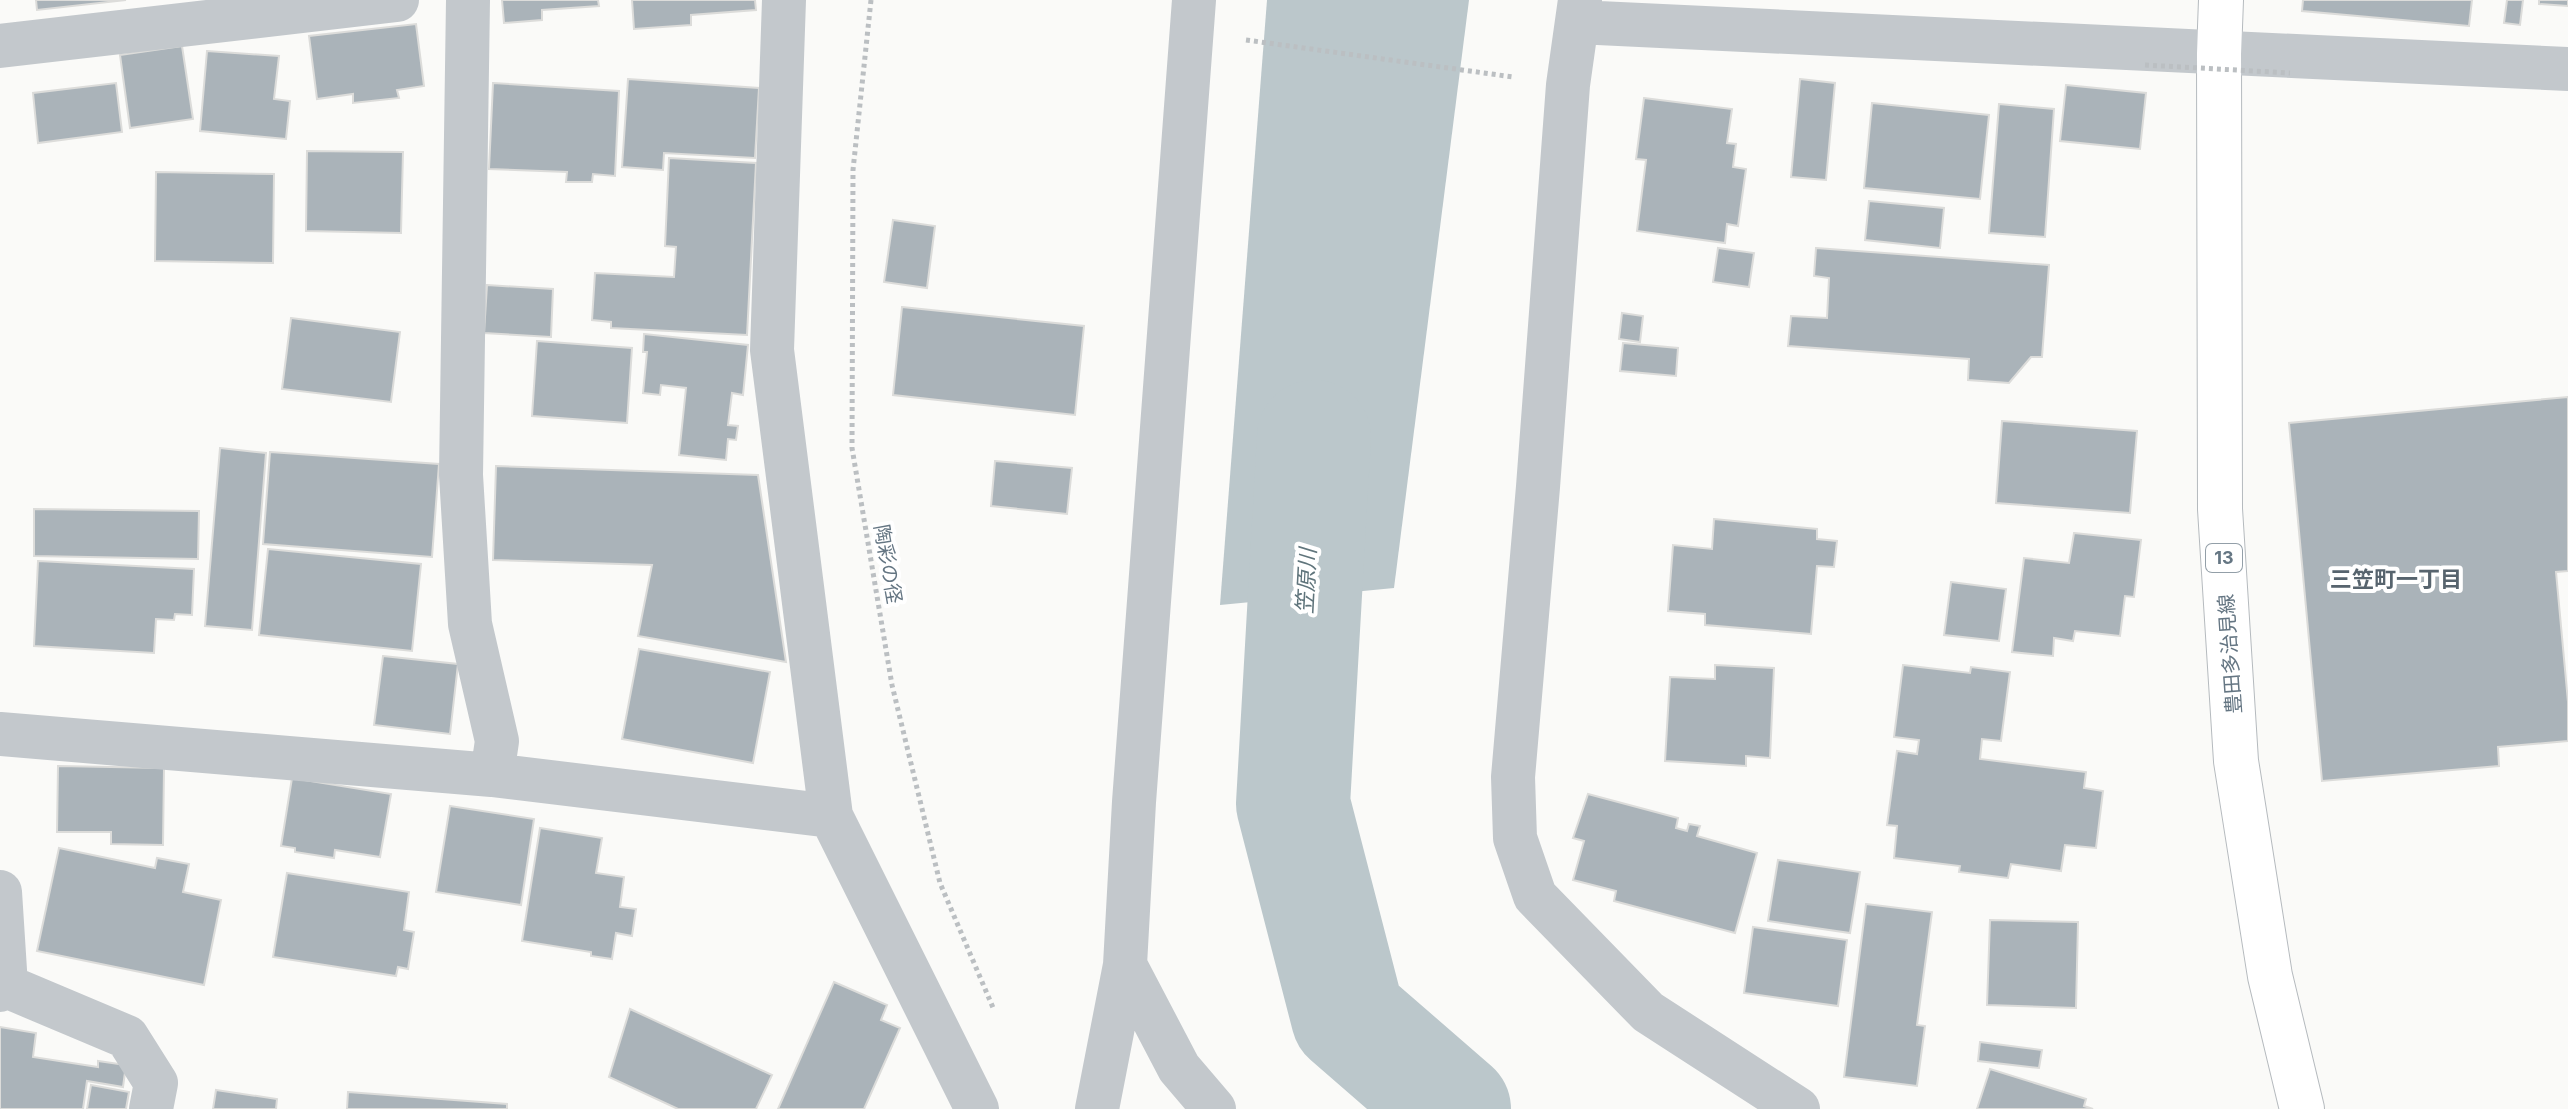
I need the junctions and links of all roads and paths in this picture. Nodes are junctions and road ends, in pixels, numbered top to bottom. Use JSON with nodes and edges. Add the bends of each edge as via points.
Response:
{"nodes":[{"id":1,"x":397,"y":0,"type":"edge"},
{"id":2,"x":468,"y":0,"type":"edge"},
{"id":3,"x":784,"y":0,"type":"edge"},
{"id":4,"x":871,"y":0,"type":"edge"},
{"id":5,"x":2221,"y":0,"type":"edge"},
{"id":6,"x":1578,"y":11,"type":"edge"},
{"id":7,"x":1192,"y":16,"type":"edge"},
{"id":8,"x":0,"y":46,"type":"edge"},
{"id":9,"x":2219,"y":54,"type":"junction"},
{"id":10,"x":2145,"y":65,"type":"dead end"},
{"id":11,"x":2568,"y":69,"type":"edge"},
{"id":12,"x":2290,"y":73,"type":"dead end"},
{"id":13,"x":1568,"y":85,"type":"junction"},
{"id":14,"x":0,"y":734,"type":"edge"},
{"id":15,"x":492,"y":775,"type":"junction"},
{"id":16,"x":831,"y":816,"type":"junction"},
{"id":17,"x":0,"y":892,"type":"edge"},
{"id":18,"x":1125,"y":965,"type":"junction"},
{"id":19,"x":3,"y":988,"type":"edge"},
{"id":20,"x":1000,"y":1024,"type":"dead end"},
{"id":21,"x":151,"y":1109,"type":"edge"},
{"id":22,"x":977,"y":1109,"type":"edge"},
{"id":23,"x":1097,"y":1109,"type":"edge"},
{"id":24,"x":1214,"y":1109,"type":"edge"},
{"id":25,"x":1798,"y":1109,"type":"edge"},
{"id":26,"x":2302,"y":1109,"type":"edge"}],
"edges":[{"from":1,"to":8,"type":"street"},
{"from":2,"to":15,"type":"street","via":[[461,475],[470,624],[497,741]]},
{"from":3,"to":16,"type":"street","via":[[772,350]]},
{"from":4,"to":20,"type":"path","name":"陶彩の径","via":[[853,170],[852,448],[892,685],[940,883]]},
{"from":5,"to":9,"type":"main road","name":"豊田多治見線","number":"13"},
{"from":6,"to":9,"type":"street"},
{"from":6,"to":13,"type":"street"},
{"from":7,"to":13,"type":"path"},
{"from":7,"to":18,"type":"street"},
{"from":9,"to":11,"type":"street"},
{"from":9,"to":26,"type":"main road","name":"豊田多治見線","number":"13","via":[[2220,509],[2236,761],[2270,976]]},
{"from":10,"to":12,"type":"path","bridge":true},
{"from":13,"to":25,"type":"street","via":[[1513,777],[1515,838],[1535,896],[1648,1012]]},
{"from":14,"to":15,"type":"street"},
{"from":15,"to":16,"type":"street"},
{"from":16,"to":22,"type":"street"},
{"from":17,"to":19,"type":"street"},
{"from":18,"to":23,"type":"street"},
{"from":18,"to":24,"type":"street","via":[[1179,1068]]},
{"from":19,"to":21,"type":"street","via":[[127,1037],[156,1083]]}]}
